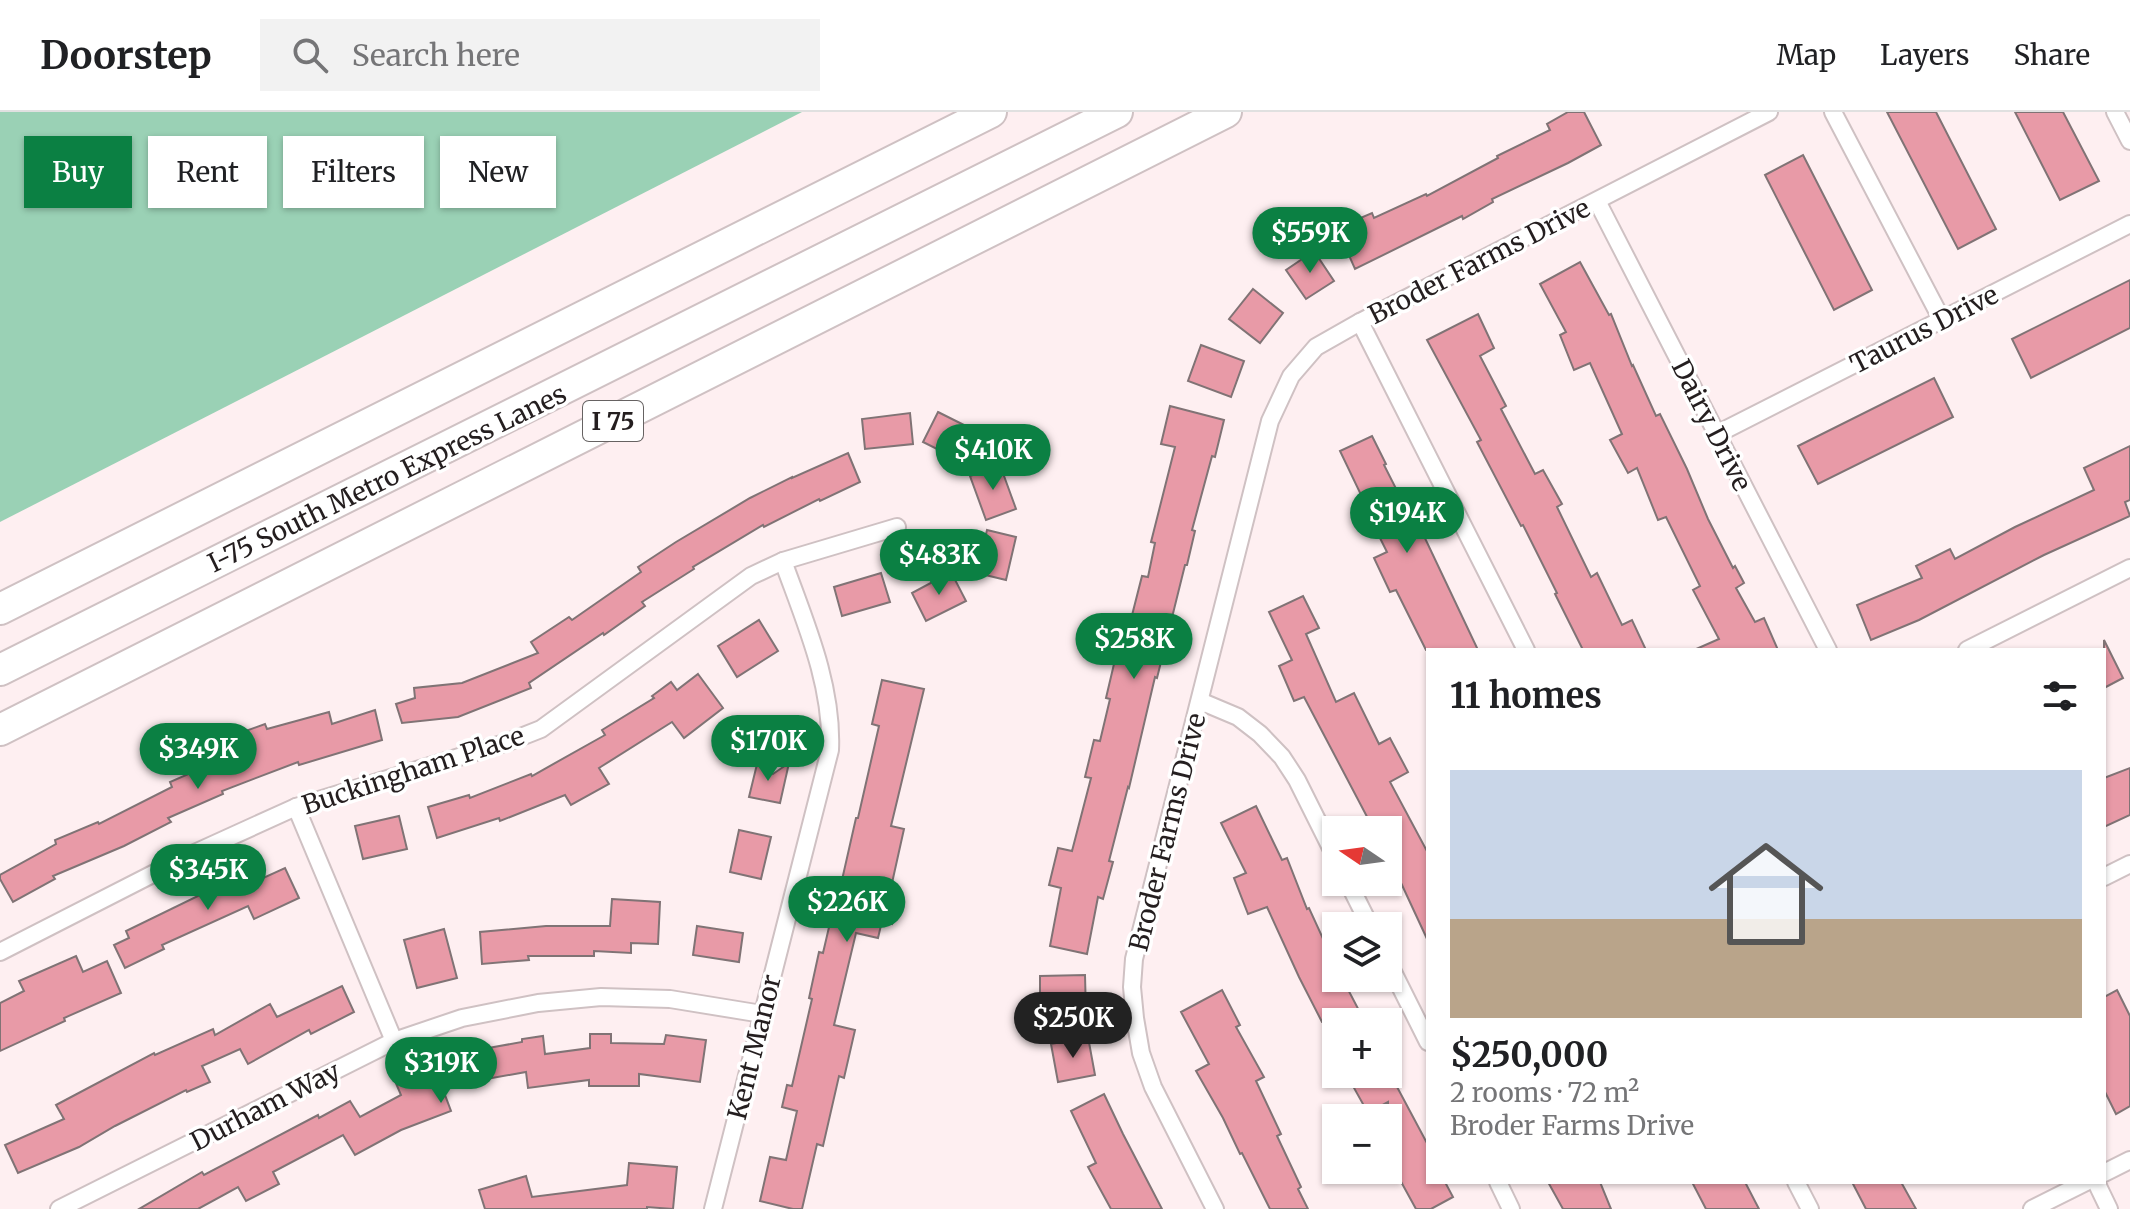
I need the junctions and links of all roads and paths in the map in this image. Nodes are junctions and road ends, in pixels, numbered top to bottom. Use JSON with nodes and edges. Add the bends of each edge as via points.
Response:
{"nodes":[{"id":1,"x":991,"y":112,"type":"edge"},
{"id":2,"x":1117,"y":112,"type":"edge"},
{"id":3,"x":1226,"y":112,"type":"edge"},
{"id":4,"x":1769,"y":112,"type":"edge"},
{"id":5,"x":1833,"y":112,"type":"edge"},
{"id":6,"x":2115,"y":112,"type":"edge"},
{"id":7,"x":2130,"y":141,"type":"edge"},
{"id":8,"x":1597,"y":201,"type":"junction"},
{"id":9,"x":2130,"y":224,"type":"edge"},
{"id":10,"x":1942,"y":320,"type":"junction"},
{"id":11,"x":1360,"y":322,"type":"junction"},
{"id":12,"x":1717,"y":434,"type":"junction"},
{"id":13,"x":897,"y":527,"type":"dead end"},
{"id":14,"x":783,"y":561,"type":"junction"},
{"id":15,"x":2130,"y":568,"type":"edge"},
{"id":16,"x":0,"y":609,"type":"edge"},
{"id":17,"x":1525,"y":648,"type":"edge"},
{"id":18,"x":1827,"y":648,"type":"edge"},
{"id":19,"x":1971,"y":648,"type":"edge"},
{"id":20,"x":0,"y":670,"type":"edge"},
{"id":21,"x":1200,"y":701,"type":"junction"},
{"id":22,"x":0,"y":730,"type":"edge"},
{"id":23,"x":296,"y":807,"type":"junction"},
{"id":24,"x":1322,"y":830,"type":"edge"},
{"id":25,"x":2130,"y":864,"type":"edge"},
{"id":26,"x":2106,"y":876,"type":"edge"},
{"id":27,"x":0,"y":952,"type":"edge"},
{"id":28,"x":1402,"y":990,"type":"edge"},
{"id":29,"x":762,"y":1014,"type":"junction"},
{"id":30,"x":1426,"y":1038,"type":"edge"},
{"id":31,"x":394,"y":1041,"type":"junction"},
{"id":32,"x":2130,"y":1160,"type":"edge"},
{"id":33,"x":2106,"y":1172,"type":"edge"},
{"id":34,"x":1499,"y":1184,"type":"edge"},
{"id":35,"x":1797,"y":1184,"type":"edge"},
{"id":36,"x":2082,"y":1184,"type":"edge"},
{"id":37,"x":2097,"y":1184,"type":"edge"},
{"id":38,"x":59,"y":1209,"type":"edge"},
{"id":39,"x":713,"y":1209,"type":"edge"},
{"id":40,"x":1215,"y":1209,"type":"edge"},
{"id":41,"x":1511,"y":1209,"type":"edge"},
{"id":42,"x":1810,"y":1209,"type":"edge"},
{"id":43,"x":2032,"y":1209,"type":"edge"},
{"id":44,"x":2109,"y":1209,"type":"edge"}],
"edges":[{"from":1,"to":16,"type":"highway"},
{"from":2,"to":20,"type":"highway","name":"I-75 South Metro Express Lanes"},
{"from":3,"to":22,"type":"highway","number":"I 75"},
{"from":4,"to":8,"type":"street","name":"Broder Farms Drive"},
{"from":5,"to":10,"type":"street"},
{"from":6,"to":7,"type":"street"},
{"from":8,"to":11,"type":"street","name":"Broder Farms Drive"},
{"from":8,"to":12,"type":"street","name":"Dairy Drive"},
{"from":9,"to":10,"type":"street","name":"Taurus Drive"},
{"from":10,"to":12,"type":"street","name":"Taurus Drive"},
{"from":11,"to":17,"type":"street"},
{"from":11,"to":21,"type":"street","name":"Broder Farms Drive","via":[[1316,347],[1291,376],[1270,421]]},
{"from":12,"to":18,"type":"street","name":"Dairy Drive"},
{"from":13,"to":14,"type":"street","name":"Buckingham Place"},
{"from":14,"to":23,"type":"street","name":"Buckingham Place","via":[[722,596],[541,729]]},
{"from":14,"to":29,"type":"street","name":"Kent Manor","via":[[827,694],[831,738]]},
{"from":15,"to":19,"type":"street"},
{"from":21,"to":24,"type":"street","via":[[1238,717],[1282,757]]},
{"from":21,"to":40,"type":"street","name":"Broder Farms Drive","via":[[1134,959],[1132,987],[1141,1053],[1153,1087]]},
{"from":23,"to":27,"type":"street","name":"Buckingham Place"},
{"from":23,"to":31,"type":"street"},
{"from":25,"to":26,"type":"street"},
{"from":28,"to":30,"type":"street"},
{"from":29,"to":31,"type":"street","name":"Durham Way","via":[[670,999],[601,997],[462,1018]]},
{"from":29,"to":39,"type":"street","name":"Kent Manor"},
{"from":31,"to":38,"type":"street","name":"Durham Way"},
{"from":32,"to":33,"type":"street"},
{"from":34,"to":41,"type":"street"},
{"from":35,"to":42,"type":"street"},
{"from":36,"to":43,"type":"street"},
{"from":37,"to":44,"type":"street"}]}
